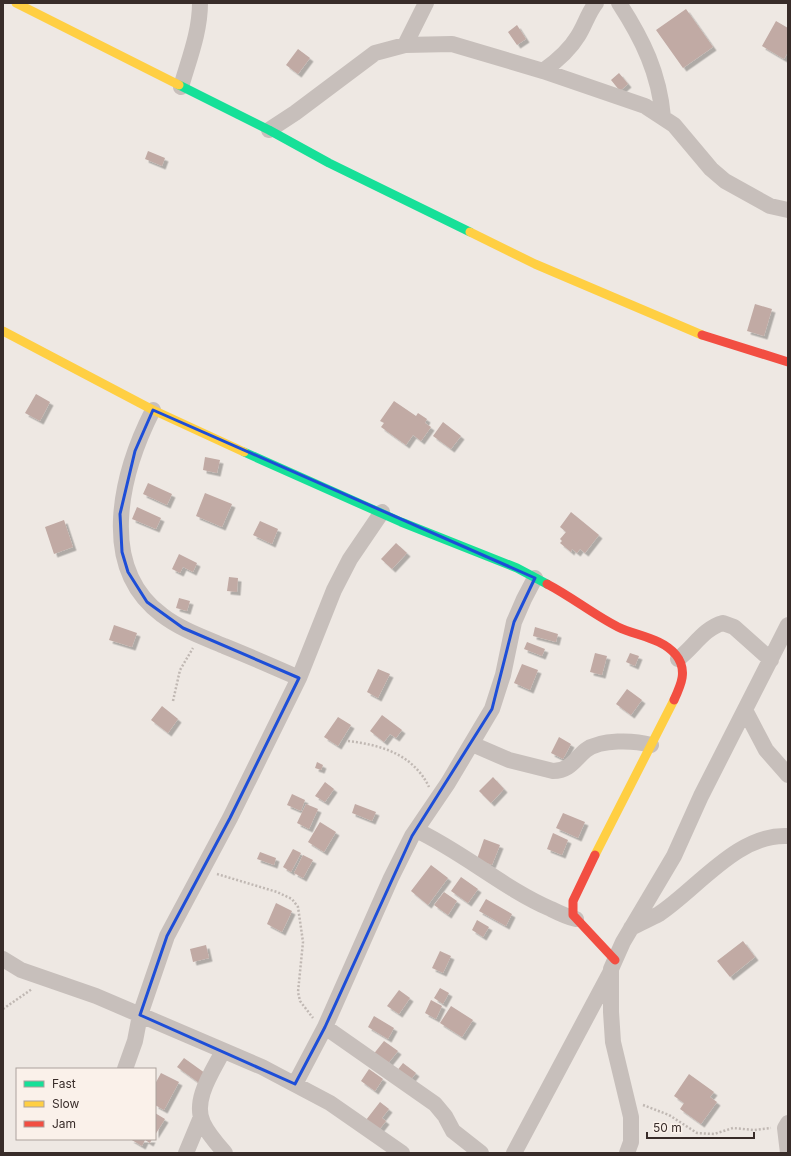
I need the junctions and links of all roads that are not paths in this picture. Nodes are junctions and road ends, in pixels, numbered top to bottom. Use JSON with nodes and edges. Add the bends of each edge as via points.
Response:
{"nodes":[{"id":1,"x":16,"y":3,"type":"edge"},
{"id":2,"x":200,"y":3,"type":"edge"},
{"id":3,"x":426,"y":3,"type":"edge"},
{"id":4,"x":596,"y":3,"type":"edge"},
{"id":5,"x":619,"y":3,"type":"edge"},
{"id":6,"x":405,"y":45,"type":"junction"},
{"id":7,"x":543,"y":71,"type":"junction"},
{"id":8,"x":181,"y":87,"type":"junction"},
{"id":9,"x":663,"y":117,"type":"junction"},
{"id":10,"x":269,"y":130,"type":"junction"},
{"id":11,"x":786,"y":211,"type":"edge"},
{"id":12,"x":3,"y":331,"type":"edge"},
{"id":13,"x":788,"y":362,"type":"edge"},
{"id":14,"x":153,"y":410,"type":"junction"},
{"id":15,"x":382,"y":512,"type":"junction"},
{"id":16,"x":535,"y":578,"type":"junction"},
{"id":17,"x":788,"y":625,"type":"edge"},
{"id":18,"x":678,"y":659,"type":"junction"},
{"id":19,"x":771,"y":660,"type":"junction"},
{"id":20,"x":299,"y":678,"type":"junction"},
{"id":21,"x":745,"y":710,"type":"junction"},
{"id":22,"x":472,"y":744,"type":"junction"},
{"id":23,"x":651,"y":745,"type":"junction"},
{"id":24,"x":788,"y":775,"type":"edge"},
{"id":25,"x":416,"y":830,"type":"junction"},
{"id":26,"x":788,"y":836,"type":"edge"},
{"id":27,"x":576,"y":919,"type":"junction"},
{"id":28,"x":631,"y":928,"type":"junction"},
{"id":29,"x":3,"y":959,"type":"edge"},
{"id":30,"x":613,"y":964,"type":"junction"},
{"id":31,"x":140,"y":1015,"type":"junction"},
{"id":32,"x":325,"y":1027,"type":"junction"},
{"id":33,"x":223,"y":1051,"type":"junction"},
{"id":34,"x":125,"y":1068,"type":"edge"},
{"id":35,"x":295,"y":1084,"type":"junction"},
{"id":36,"x":201,"y":1117,"type":"junction"},
{"id":37,"x":781,"y":1125,"type":"edge"},
{"id":38,"x":186,"y":1153,"type":"edge"},
{"id":39,"x":225,"y":1153,"type":"edge"},
{"id":40,"x":402,"y":1153,"type":"edge"},
{"id":41,"x":481,"y":1153,"type":"edge"},
{"id":42,"x":514,"y":1153,"type":"edge"},
{"id":43,"x":627,"y":1153,"type":"edge"},
{"id":44,"x":788,"y":1153,"type":"edge"}],
"edges":[{"from":1,"to":8,"type":"street"},
{"from":2,"to":8,"type":"street","via":[[200,18],[194,45]]},
{"from":3,"to":6,"type":"street"},
{"from":4,"to":7,"type":"street","via":[[572,46]]},
{"from":5,"to":9,"type":"street","via":[[632,22],[655,69]]},
{"from":6,"to":7,"type":"street","via":[[452,44]]},
{"from":6,"to":10,"type":"street","via":[[375,53],[295,114]]},
{"from":7,"to":9,"type":"street","via":[[644,106]]},
{"from":8,"to":10,"type":"street"},
{"from":9,"to":11,"type":"street","via":[[674,125],[711,169],[725,181],[770,206]]},
{"from":10,"to":13,"type":"street","via":[[329,163],[535,264],[646,314],[691,332]]},
{"from":12,"to":14,"type":"street"},
{"from":14,"to":15,"type":"street","via":[[294,475]]},
{"from":14,"to":20,"type":"street","via":[[143,429],[120,514],[122,552],[135,587],[162,615],[202,636]]},
{"from":15,"to":16,"type":"street"},
{"from":15,"to":20,"type":"street","via":[[350,559],[334,590]]},
{"from":16,"to":18,"type":"street","via":[[618,627],[665,645]]},
{"from":16,"to":22,"type":"street","via":[[514,622],[503,675],[492,709]]},
{"from":17,"to":19,"type":"street"},
{"from":18,"to":19,"type":"street","via":[[710,629],[723,623],[734,627]]},
{"from":18,"to":23,"type":"street","via":[[683,679]]},
{"from":19,"to":21,"type":"street"},
{"from":20,"to":31,"type":"street","via":[[167,936]]},
{"from":21,"to":24,"type":"street","via":[[766,750]]},
{"from":21,"to":28,"type":"street","via":[[674,856]]},
{"from":22,"to":23,"type":"street","via":[[509,760],[553,771],[567,768],[592,746],[630,740]]},
{"from":22,"to":25,"type":"street"},
{"from":23,"to":27,"type":"street","via":[[590,862],[573,901],[573,915]]},
{"from":25,"to":27,"type":"street","via":[[462,856],[522,896]]},
{"from":25,"to":32,"type":"street","via":[[391,878]]},
{"from":26,"to":28,"type":"street","via":[[763,839],[740,850],[659,914]]},
{"from":27,"to":30,"type":"street"},
{"from":28,"to":30,"type":"street"},
{"from":29,"to":31,"type":"street","via":[[21,970],[96,996]]},
{"from":30,"to":42,"type":"street"},
{"from":30,"to":43,"type":"street","via":[[613,1042],[632,1128]]},
{"from":31,"to":33,"type":"street"},
{"from":31,"to":34,"type":"street","via":[[135,1042]]},
{"from":32,"to":35,"type":"street"},
{"from":32,"to":41,"type":"street","via":[[435,1104],[453,1131]]},
{"from":33,"to":35,"type":"street"},
{"from":33,"to":36,"type":"street","via":[[205,1089],[200,1106]]},
{"from":35,"to":40,"type":"street","via":[[330,1103]]},
{"from":36,"to":38,"type":"street"},
{"from":36,"to":39,"type":"street","via":[[206,1129]]},
{"from":37,"to":44,"type":"street","via":[[785,1128]]}]}
